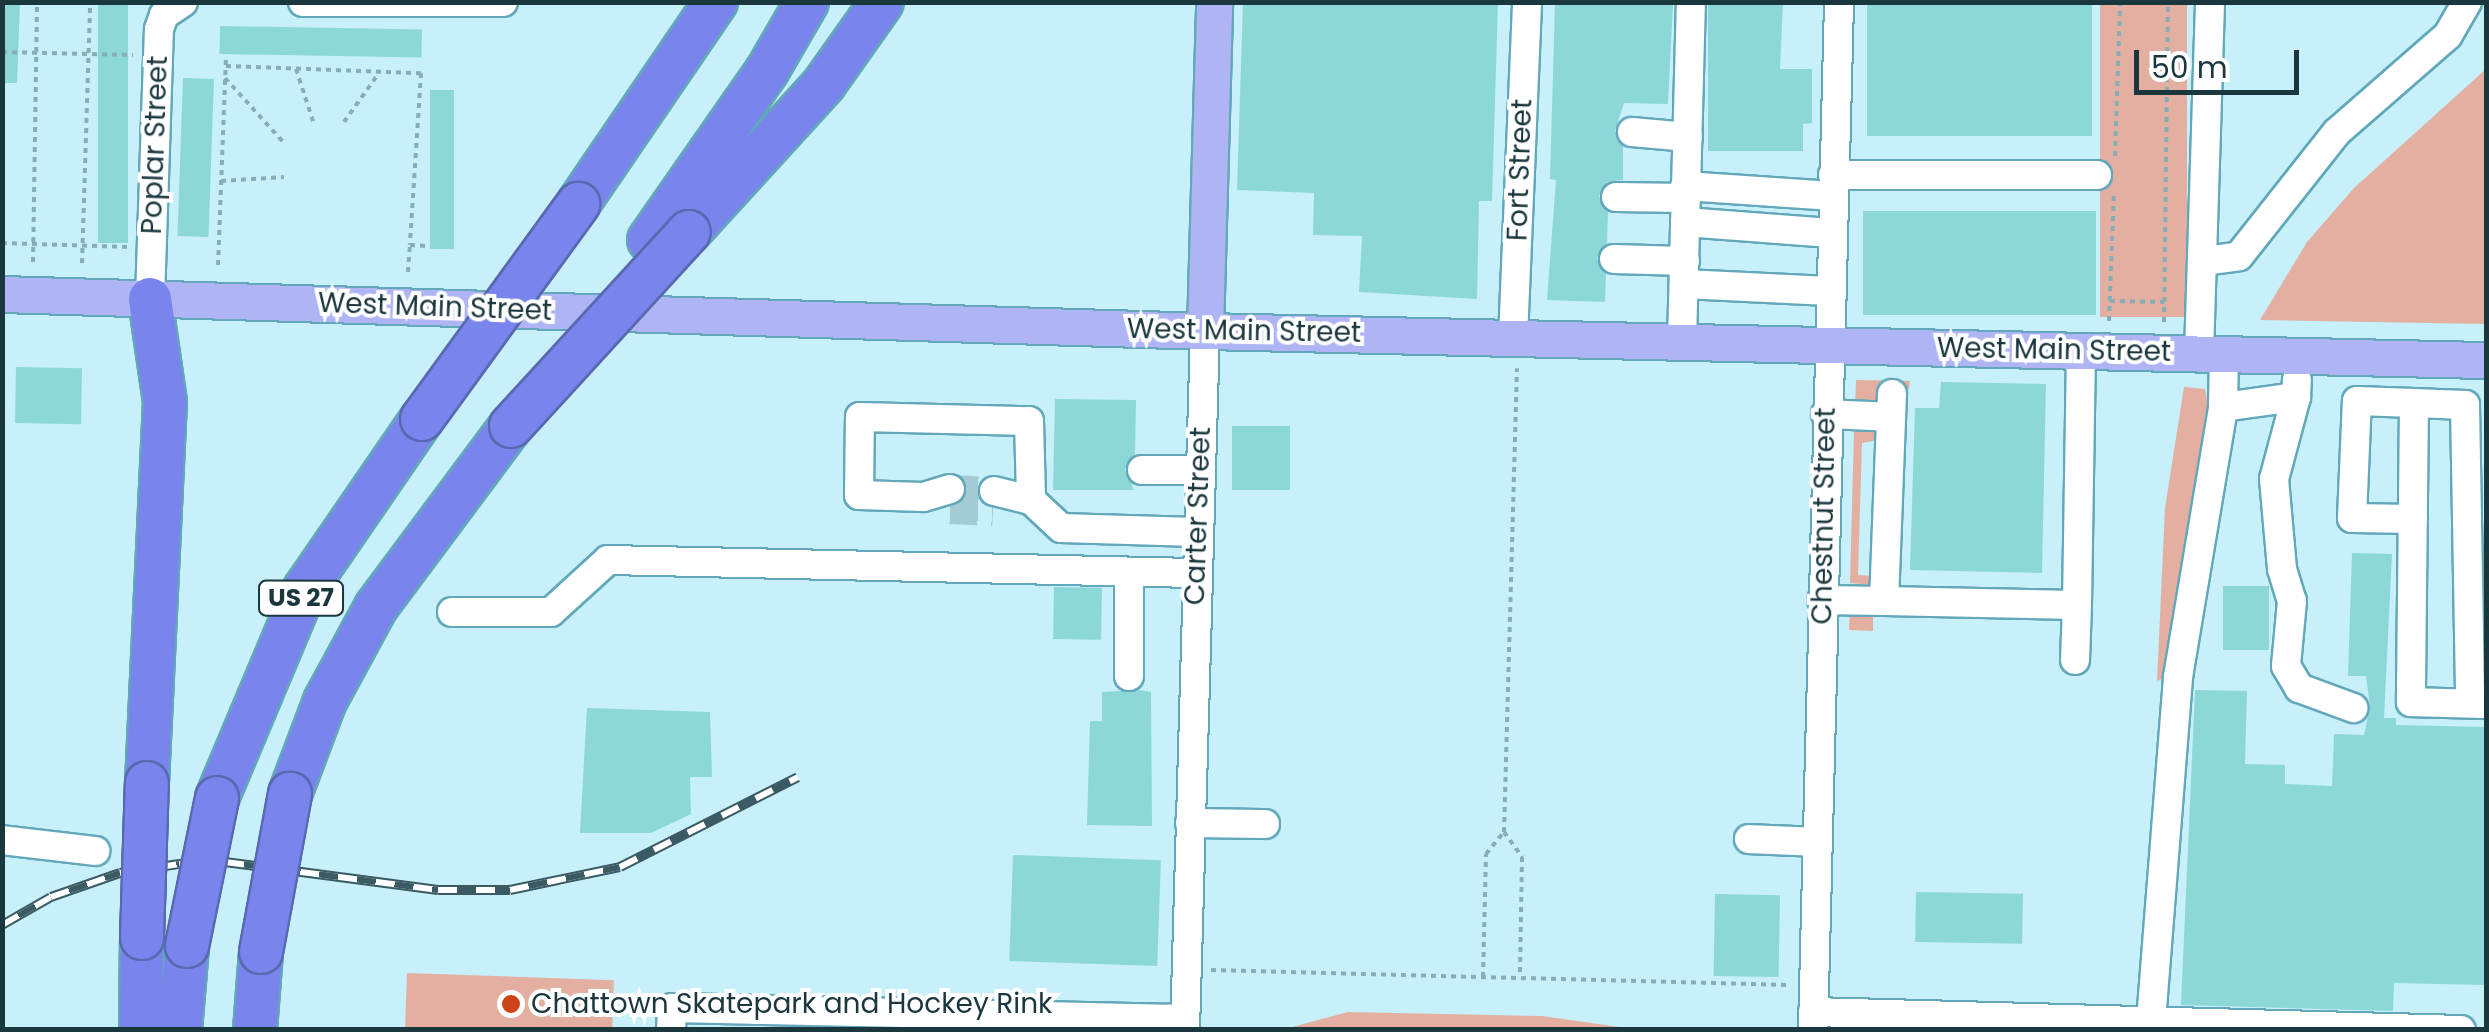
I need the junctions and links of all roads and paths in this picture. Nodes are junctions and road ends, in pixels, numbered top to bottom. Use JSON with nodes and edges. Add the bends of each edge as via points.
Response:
{"nodes":[{"id":1,"x":37,"y":2,"type":"edge"},
{"id":2,"x":90,"y":2,"type":"edge"},
{"id":3,"x":183,"y":2,"type":"edge"},
{"id":4,"x":304,"y":2,"type":"edge"},
{"id":5,"x":503,"y":2,"type":"edge"},
{"id":6,"x":716,"y":2,"type":"edge"},
{"id":7,"x":806,"y":2,"type":"edge"},
{"id":8,"x":882,"y":2,"type":"edge"},
{"id":9,"x":1214,"y":2,"type":"edge"},
{"id":10,"x":1527,"y":2,"type":"edge"},
{"id":11,"x":1691,"y":2,"type":"edge"},
{"id":12,"x":1839,"y":2,"type":"edge"},
{"id":13,"x":2168,"y":2,"type":"edge"},
{"id":14,"x":2210,"y":2,"type":"edge"},
{"id":15,"x":2466,"y":2,"type":"edge"},
{"id":16,"x":2,"y":52,"type":"edge"},
{"id":17,"x":36,"y":54,"type":"junction"},
{"id":18,"x":89,"y":54,"type":"junction"},
{"id":19,"x":226,"y":54,"type":"dead end"},
{"id":20,"x":158,"y":56,"type":"junction"},
{"id":21,"x":226,"y":66,"type":"junction"},
{"id":22,"x":296,"y":68,"type":"junction"},
{"id":23,"x":380,"y":71,"type":"junction"},
{"id":24,"x":225,"y":78,"type":"junction"},
{"id":25,"x":313,"y":121,"type":"dead end"},
{"id":26,"x":344,"y":122,"type":"dead end"},
{"id":27,"x":1632,"y":132,"type":"dead end"},
{"id":28,"x":1688,"y":137,"type":"junction"},
{"id":29,"x":285,"y":144,"type":"dead end"},
{"id":30,"x":2097,"y":175,"type":"dead end"},
{"id":31,"x":284,"y":177,"type":"dead end"},
{"id":32,"x":221,"y":181,"type":"junction"},
{"id":33,"x":1833,"y":185,"type":"junction"},
{"id":34,"x":1616,"y":196,"type":"dead end"},
{"id":35,"x":1686,"y":202,"type":"junction"},
{"id":36,"x":1831,"y":233,"type":"junction"},
{"id":37,"x":669,"y":235,"type":"junction"},
{"id":38,"x":2,"y":243,"type":"edge"},
{"id":39,"x":33,"y":244,"type":"junction"},
{"id":40,"x":83,"y":245,"type":"junction"},
{"id":41,"x":410,"y":245,"type":"junction"},
{"id":42,"x":427,"y":246,"type":"dead end"},
{"id":43,"x":152,"y":248,"type":"junction"},
{"id":44,"x":1614,"y":259,"type":"dead end"},
{"id":45,"x":2205,"y":261,"type":"junction"},
{"id":46,"x":33,"y":262,"type":"dead end"},
{"id":47,"x":82,"y":264,"type":"dead end"},
{"id":48,"x":218,"y":265,"type":"dead end"},
{"id":49,"x":408,"y":272,"type":"dead end"},
{"id":50,"x":1684,"y":272,"type":"junction"},
{"id":51,"x":1830,"y":291,"type":"junction"},
{"id":52,"x":2,"y":294,"type":"edge"},
{"id":53,"x":150,"y":298,"type":"junction"},
{"id":54,"x":2110,"y":302,"type":"dead end"},
{"id":55,"x":2164,"y":302,"type":"junction"},
{"id":56,"x":1205,"y":331,"type":"junction"},
{"id":57,"x":1515,"y":338,"type":"junction"},
{"id":58,"x":1682,"y":342,"type":"junction"},
{"id":59,"x":1828,"y":345,"type":"junction"},
{"id":60,"x":2080,"y":350,"type":"junction"},
{"id":61,"x":2164,"y":352,"type":"junction"},
{"id":62,"x":2212,"y":353,"type":"junction"},
{"id":63,"x":2298,"y":357,"type":"junction"},
{"id":64,"x":2486,"y":360,"type":"edge"},
{"id":65,"x":2296,"y":397,"type":"junction"},
{"id":66,"x":2414,"y":403,"type":"junction"},
{"id":67,"x":2224,"y":407,"type":"junction"},
{"id":68,"x":1826,"y":414,"type":"junction"},
{"id":69,"x":1142,"y":470,"type":"dead end"},
{"id":70,"x":1199,"y":470,"type":"junction"},
{"id":71,"x":941,"y":499,"type":"tunnel mouth"},
{"id":72,"x":2413,"y":519,"type":"junction"},
{"id":73,"x":1196,"y":532,"type":"junction"},
{"id":74,"x":1129,"y":572,"type":"junction"},
{"id":75,"x":1196,"y":574,"type":"junction"},
{"id":76,"x":1822,"y":600,"type":"junction"},
{"id":77,"x":1884,"y":601,"type":"junction"},
{"id":78,"x":2077,"y":605,"type":"junction"},
{"id":79,"x":452,"y":612,"type":"dead end"},
{"id":80,"x":2075,"y":660,"type":"dead end"},
{"id":81,"x":1129,"y":676,"type":"dead end"},
{"id":82,"x":2478,"y":704,"type":"edge"},
{"id":83,"x":2353,"y":708,"type":"dead end"},
{"id":84,"x":1190,"y":822,"type":"junction"},
{"id":85,"x":1265,"y":824,"type":"dead end"},
{"id":86,"x":1504,"y":832,"type":"junction"},
{"id":87,"x":1749,"y":839,"type":"dead end"},
{"id":88,"x":2,"y":840,"type":"edge"},
{"id":89,"x":1817,"y":842,"type":"junction"},
{"id":90,"x":95,"y":851,"type":"dead end"},
{"id":91,"x":1186,"y":970,"type":"junction"},
{"id":92,"x":1483,"y":978,"type":"junction"},
{"id":93,"x":1520,"y":978,"type":"junction"},
{"id":94,"x":1814,"y":1009,"type":"edge"},
{"id":95,"x":1185,"y":1024,"type":"edge"},
{"id":96,"x":2008,"y":1024,"type":"edge"},
{"id":97,"x":2163,"y":1024,"type":"edge"},
{"id":98,"x":2100,"y":1025,"type":"edge"},
{"id":99,"x":141,"y":1030,"type":"edge"},
{"id":100,"x":180,"y":1030,"type":"edge"},
{"id":101,"x":255,"y":1030,"type":"edge"},
{"id":102,"x":671,"y":1030,"type":"edge"},
{"id":103,"x":2461,"y":1030,"type":"edge"}],
"edges":[{"from":1,"to":17,"type":"path"},
{"from":2,"to":18,"type":"path"},
{"from":3,"to":20,"type":"street","name":"Poplar Street","via":[[164,15]]},
{"from":4,"to":5,"type":"street"},
{"from":6,"to":100,"type":"highway","number":"US 27","bridge":true,"via":[[305,589],[217,798],[187,946]]},
{"from":7,"to":37,"type":"highway","number":"US 27"},
{"from":8,"to":37,"type":"highway","via":[[824,84]]},
{"from":9,"to":56,"type":"main road","name":"Carter Street"},
{"from":10,"to":57,"type":"street","name":"Fort Street"},
{"from":11,"to":28,"type":"street"},
{"from":12,"to":33,"type":"street","name":"Chestnut Street"},
{"from":13,"to":55,"type":"path"},
{"from":14,"to":45,"type":"street"},
{"from":15,"to":45,"type":"street","via":[[2448,35],[2337,132],[2238,256]]},
{"from":16,"to":17,"type":"path"},
{"from":17,"to":18,"type":"path"},
{"from":17,"to":39,"type":"path"},
{"from":18,"to":20,"type":"path"},
{"from":18,"to":40,"type":"path"},
{"from":19,"to":21,"type":"path"},
{"from":20,"to":43,"type":"street","name":"Poplar Street"},
{"from":21,"to":22,"type":"path"},
{"from":21,"to":24,"type":"path"},
{"from":22,"to":23,"type":"path"},
{"from":22,"to":25,"type":"path"},
{"from":23,"to":26,"type":"path"},
{"from":23,"to":41,"type":"path","via":[[420,73]]},
{"from":24,"to":29,"type":"path"},
{"from":24,"to":32,"type":"path"},
{"from":27,"to":28,"type":"street"},
{"from":28,"to":35,"type":"street"},
{"from":30,"to":33,"type":"street"},
{"from":31,"to":32,"type":"path"},
{"from":32,"to":48,"type":"path"},
{"from":33,"to":35,"type":"street"},
{"from":33,"to":36,"type":"street","name":"Chestnut Street"},
{"from":34,"to":35,"type":"street"},
{"from":35,"to":36,"type":"street"},
{"from":35,"to":50,"type":"street"},
{"from":36,"to":51,"type":"street","name":"Chestnut Street"},
{"from":37,"to":101,"type":"highway","number":"US 27","bridge":true,"via":[[511,426],[376,607],[325,701],[290,794],[261,952]]},
{"from":38,"to":39,"type":"path"},
{"from":39,"to":40,"type":"path"},
{"from":39,"to":46,"type":"path"},
{"from":40,"to":43,"type":"path"},
{"from":40,"to":47,"type":"path"},
{"from":41,"to":42,"type":"path"},
{"from":41,"to":49,"type":"path"},
{"from":43,"to":53,"type":"street","name":"Poplar Street"},
{"from":44,"to":50,"type":"street"},
{"from":45,"to":62,"type":"street"},
{"from":50,"to":51,"type":"street"},
{"from":50,"to":58,"type":"street"},
{"from":51,"to":59,"type":"street","name":"Chestnut Street"},
{"from":52,"to":53,"type":"main road","name":"West Main Street"},
{"from":53,"to":56,"type":"main road","name":"West Main Street"},
{"from":53,"to":99,"type":"highway","bridge":true,"via":[[165,402]]},
{"from":54,"to":55,"type":"path"},
{"from":55,"to":61,"type":"path"},
{"from":56,"to":57,"type":"main road","name":"West Main Street"},
{"from":56,"to":70,"type":"street","name":"Carter Street"},
{"from":57,"to":58,"type":"main road","name":"West Main Street"},
{"from":57,"to":86,"type":"path"},
{"from":58,"to":59,"type":"main road","name":"West Main Street"},
{"from":59,"to":60,"type":"main road","name":"West Main Street"},
{"from":59,"to":68,"type":"street","name":"Chestnut Street"},
{"from":60,"to":61,"type":"main road","name":"West Main Street"},
{"from":60,"to":78,"type":"street"},
{"from":61,"to":62,"type":"main road","name":"West Main Street"},
{"from":62,"to":63,"type":"main road","name":"West Main Street"},
{"from":62,"to":67,"type":"street"},
{"from":63,"to":64,"type":"main road","name":"West Main Street"},
{"from":63,"to":65,"type":"street"},
{"from":65,"to":67,"type":"street"},
{"from":65,"to":83,"type":"street","via":[[2274,478],[2282,568],[2292,601],[2286,666],[2299,688]]},
{"from":66,"to":72,"type":"street"},
{"from":66,"to":72,"type":"street","via":[[2356,401],[2352,518]]},
{"from":66,"to":82,"type":"street","via":[[2465,405]]},
{"from":67,"to":97,"type":"street","via":[[2178,677]]},
{"from":68,"to":76,"type":"street","name":"Chestnut Street"},
{"from":68,"to":77,"type":"street","via":[[1892,406]]},
{"from":69,"to":70,"type":"street"},
{"from":70,"to":73,"type":"street","name":"Carter Street"},
{"from":71,"to":73,"type":"street","via":[[860,495],[860,417],[1028,421],[1008,501],[1060,528]]},
{"from":72,"to":82,"type":"street","via":[[2412,702]]},
{"from":73,"to":75,"type":"street","name":"Carter Street"},
{"from":74,"to":75,"type":"street"},
{"from":74,"to":79,"type":"street","via":[[608,560],[551,612]]},
{"from":74,"to":81,"type":"street"},
{"from":75,"to":84,"type":"street","name":"Carter Street"},
{"from":76,"to":77,"type":"street"},
{"from":76,"to":89,"type":"street","name":"Chestnut Street"},
{"from":77,"to":78,"type":"street"},
{"from":78,"to":80,"type":"street"},
{"from":84,"to":85,"type":"street"},
{"from":84,"to":91,"type":"street","name":"Carter Street"},
{"from":86,"to":92,"type":"path","via":[[1486,854]]},
{"from":86,"to":93,"type":"path","via":[[1522,857]]},
{"from":87,"to":89,"type":"street"},
{"from":88,"to":90,"type":"street"},
{"from":89,"to":94,"type":"street","name":"Chestnut Street"},
{"from":91,"to":92,"type":"path"},
{"from":91,"to":95,"type":"street","name":"Carter Street"},
{"from":92,"to":93,"type":"path"},
{"from":93,"to":94,"type":"path"},
{"from":94,"to":96,"type":"street"},
{"from":95,"to":102,"type":"street","via":[[672,1008]]},
{"from":96,"to":98,"type":"street"},
{"from":97,"to":98,"type":"street"},
{"from":97,"to":103,"type":"street"}]}
